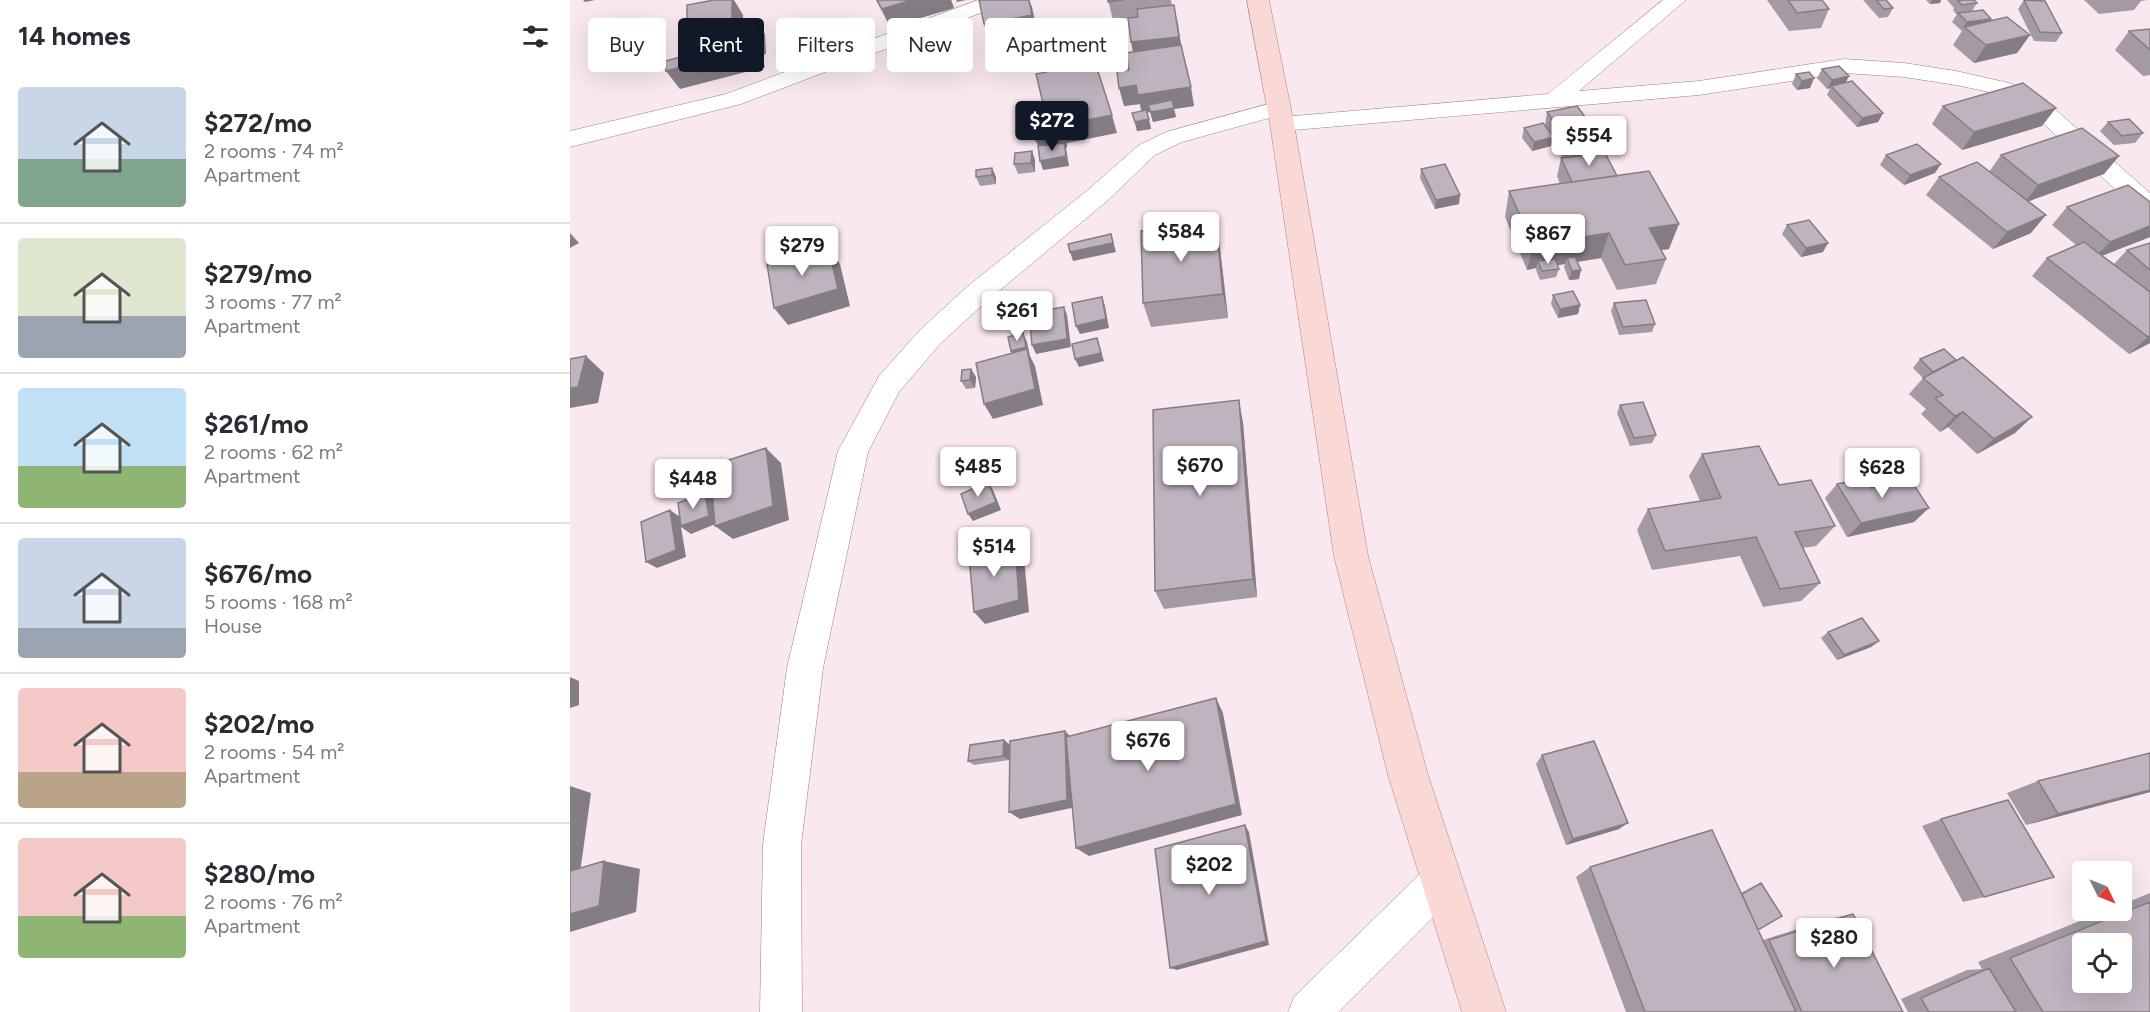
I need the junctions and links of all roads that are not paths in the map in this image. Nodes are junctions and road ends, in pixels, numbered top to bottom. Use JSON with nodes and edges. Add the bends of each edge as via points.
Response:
{"nodes":[{"id":1,"x":997,"y":0,"type":"edge"},
{"id":2,"x":1258,"y":0,"type":"edge"},
{"id":3,"x":1676,"y":0,"type":"edge"},
{"id":4,"x":1556,"y":99,"type":"junction"},
{"id":5,"x":1280,"y":116,"type":"junction"},
{"id":6,"x":570,"y":139,"type":"edge"},
{"id":7,"x":2150,"y":207,"type":"edge"},
{"id":8,"x":1442,"y":881,"type":"junction"},
{"id":9,"x":781,"y":1012,"type":"edge"},
{"id":10,"x":1309,"y":1012,"type":"edge"},
{"id":11,"x":1484,"y":1012,"type":"edge"}],
"edges":[{"from":1,"to":6,"type":"street","via":[[733,99]]},
{"from":2,"to":5,"type":"main road"},
{"from":3,"to":4,"type":"street"},
{"from":4,"to":5,"type":"street"},
{"from":4,"to":7,"type":"street","via":[[1699,88],[1844,66],[1924,72],[2022,96]]},
{"from":5,"to":8,"type":"main road","via":[[1351,556],[1408,776]]},
{"from":5,"to":9,"type":"street","via":[[1174,137],[1147,150],[978,292],[930,337],[889,384],[852,451],[805,668],[782,844]]},
{"from":8,"to":10,"type":"street"},
{"from":8,"to":11,"type":"main road"}]}
